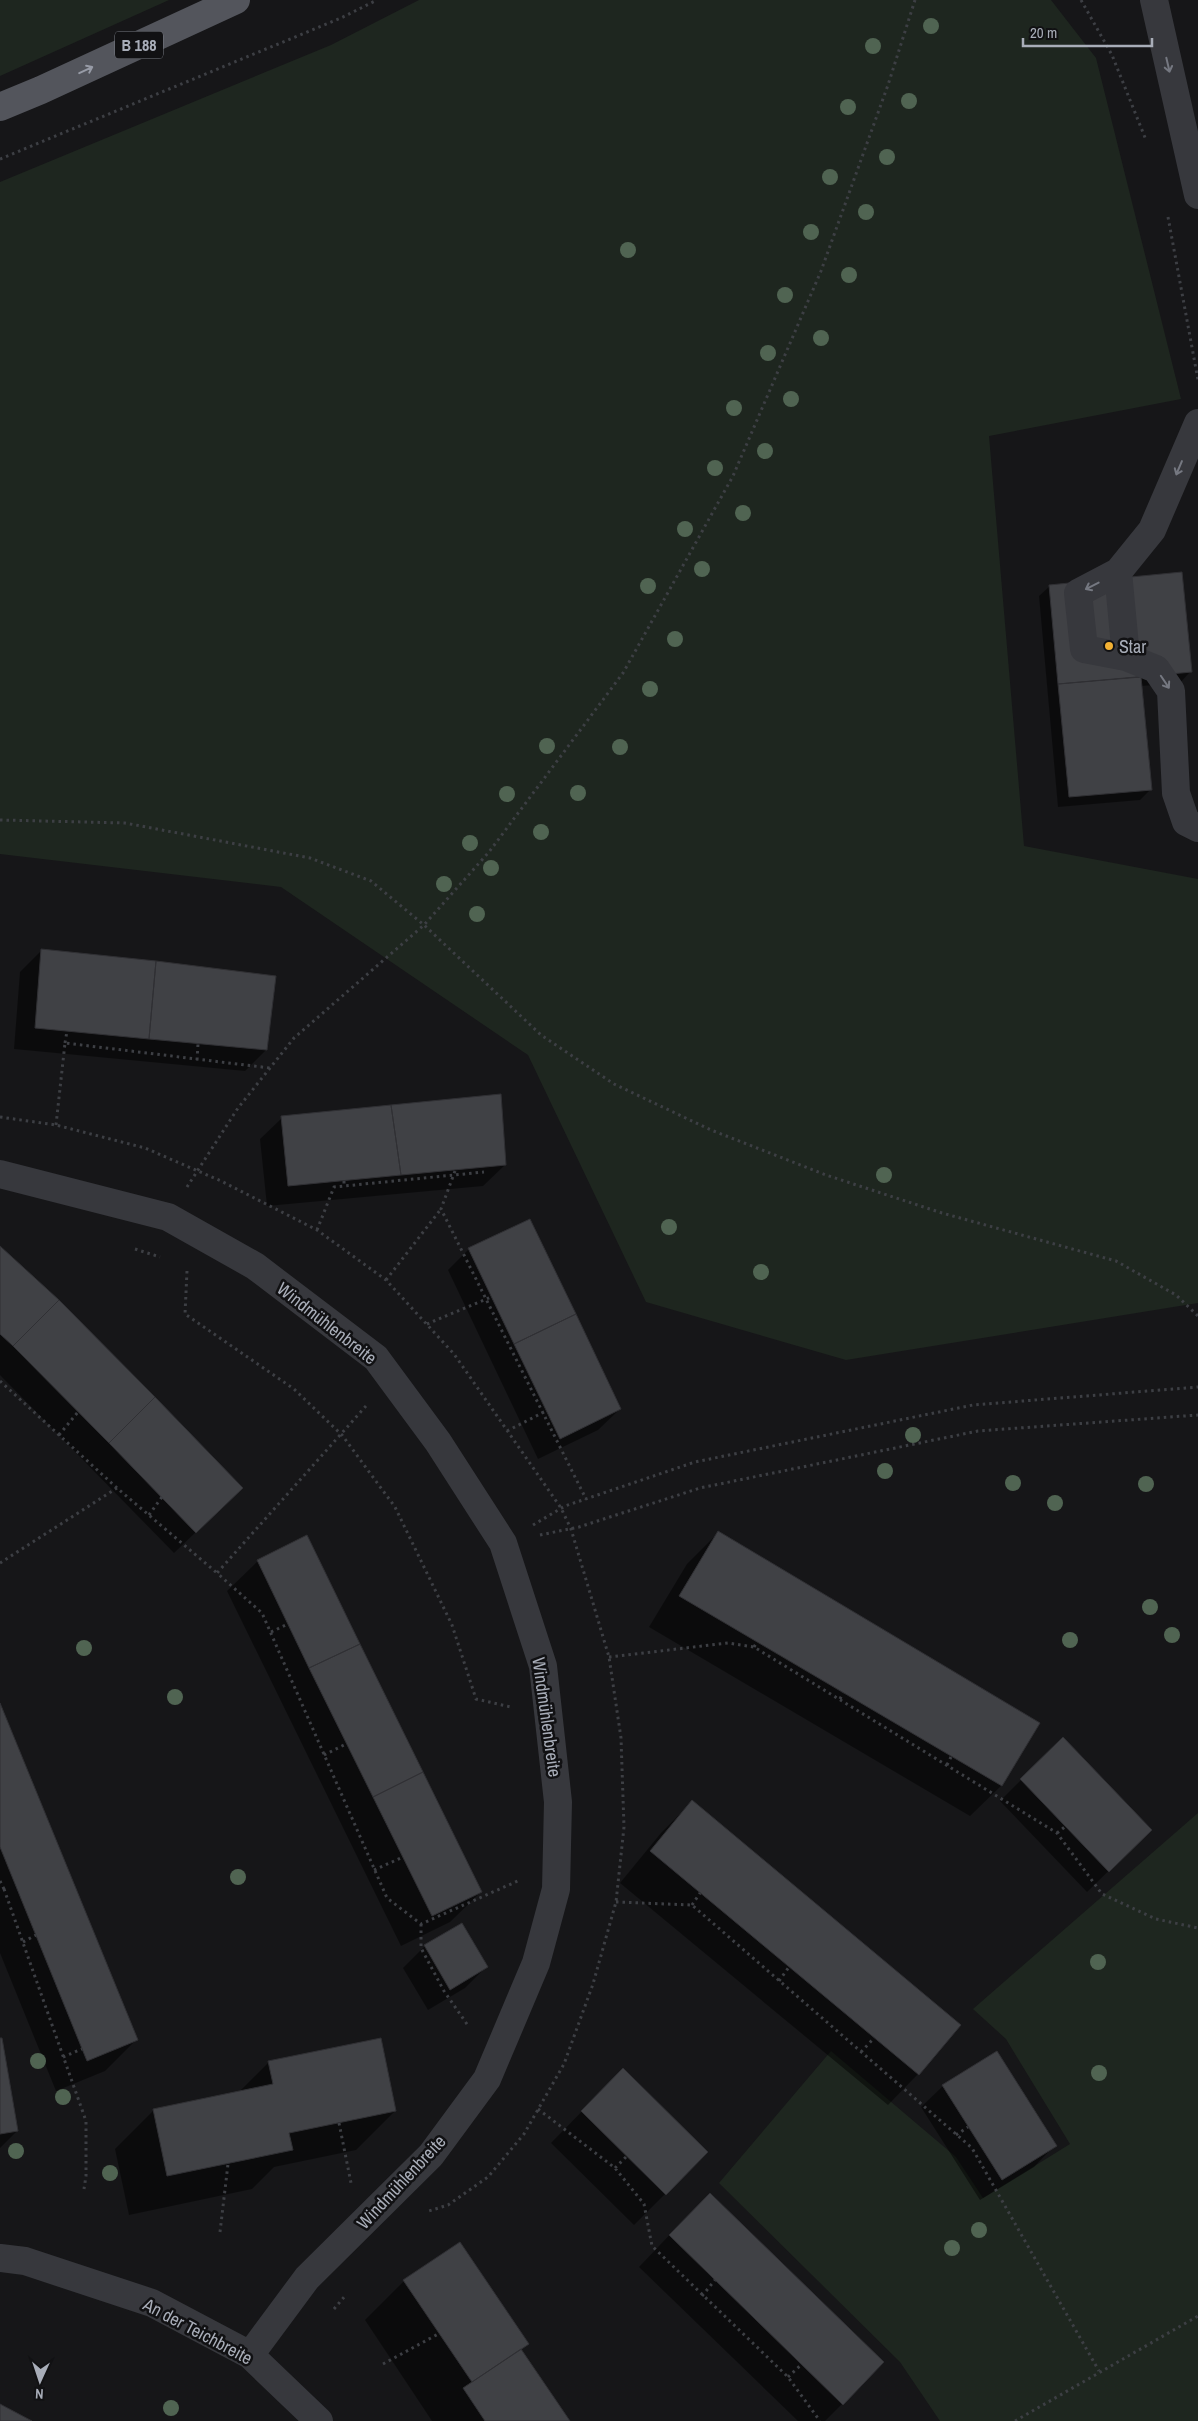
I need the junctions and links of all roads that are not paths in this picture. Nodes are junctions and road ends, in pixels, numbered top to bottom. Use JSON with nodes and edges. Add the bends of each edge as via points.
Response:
{"nodes":[{"id":1,"x":236,"y":0,"type":"edge"},
{"id":2,"x":1154,"y":0,"type":"edge"},
{"id":3,"x":0,"y":107,"type":"edge"},
{"id":4,"x":1198,"y":195,"type":"edge"},
{"id":5,"x":1198,"y":423,"type":"edge"},
{"id":6,"x":1118,"y":572,"type":"junction"},
{"id":7,"x":1126,"y":657,"type":"junction"},
{"id":8,"x":1198,"y":828,"type":"edge"},
{"id":9,"x":0,"y":1174,"type":"edge"},
{"id":10,"x":0,"y":2258,"type":"edge"},
{"id":11,"x":250,"y":2355,"type":"junction"},
{"id":12,"x":319,"y":2421,"type":"edge"}],
"edges":[{"from":3,"to":1,"type":"main road","number":"B 188","one_way":true},
{"from":2,"to":4,"type":"street","one_way":true},
{"from":5,"to":6,"type":"street","one_way":true,"via":[[1152,530]]},
{"from":6,"to":7,"type":"street"},
{"from":6,"to":7,"type":"street","one_way":true,"via":[[1078,593],[1084,649]]},
{"from":7,"to":8,"type":"street","one_way":true,"via":[[1156,669],[1171,691],[1176,793],[1186,822]]},
{"from":9,"to":11,"type":"street","name":"Windmühlenbreite","via":[[168,1217],[254,1266],[376,1358],[438,1442],[503,1543],[543,1666],[558,1802],[556,1889],[536,1963],[487,2079],[431,2155],[307,2278]]},
{"from":10,"to":11,"type":"street","name":"An der Teichbreite","via":[[25,2261],[152,2303]]},
{"from":11,"to":12,"type":"street","name":"An der Teichbreite"}]}
